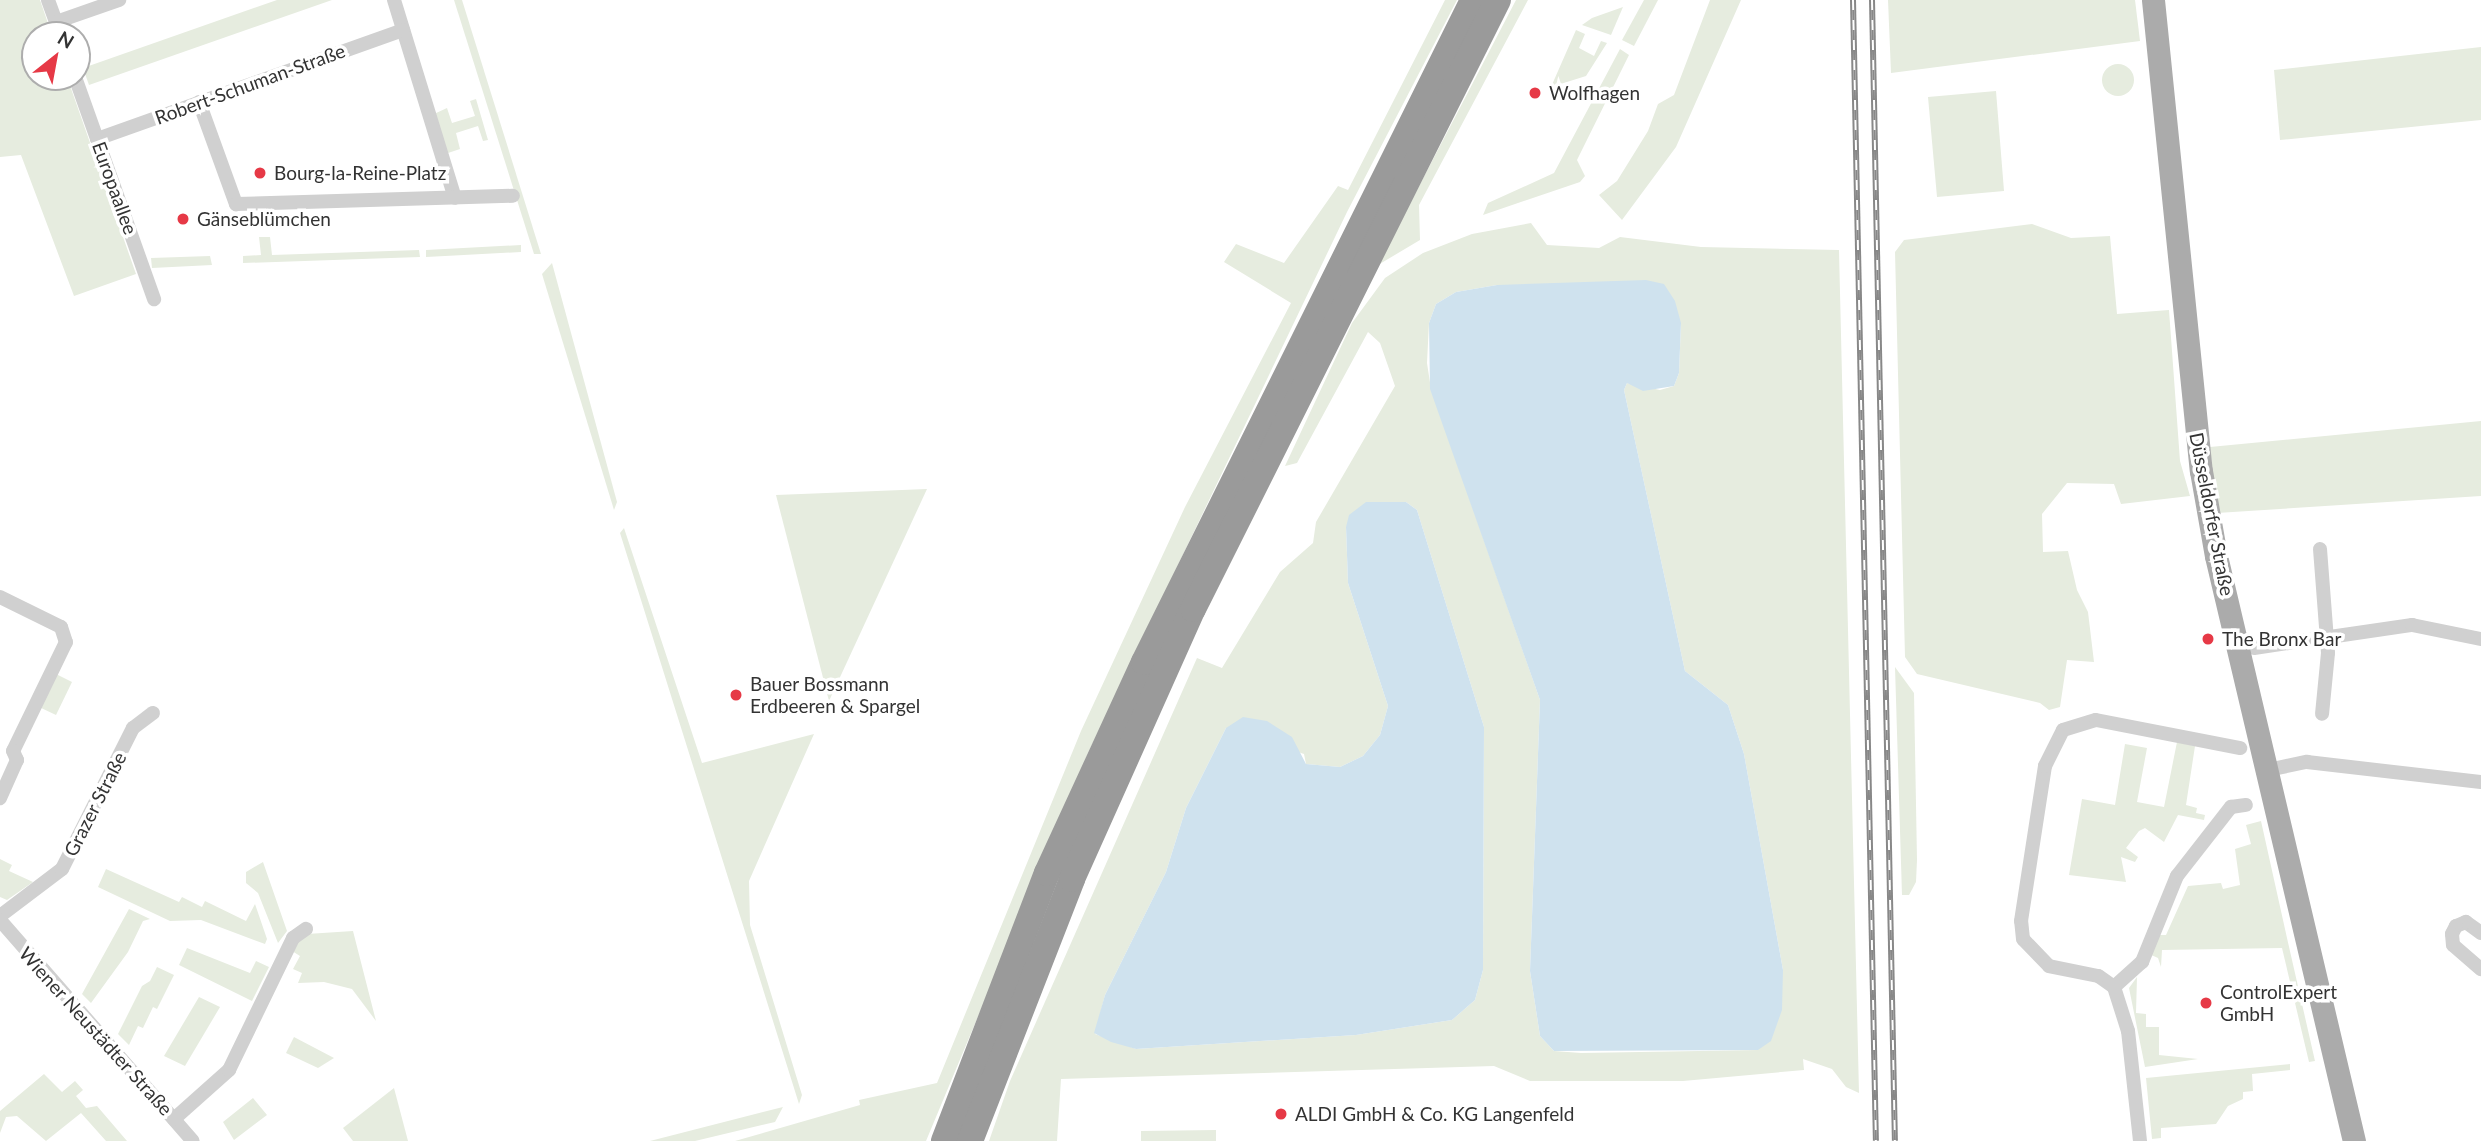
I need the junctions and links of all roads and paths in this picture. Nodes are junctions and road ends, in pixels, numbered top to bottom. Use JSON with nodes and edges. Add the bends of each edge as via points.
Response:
{"nodes":[{"id":1,"x":48,"y":0,"type":"edge"},
{"id":2,"x":118,"y":0,"type":"edge"},
{"id":3,"x":394,"y":0,"type":"edge"},
{"id":4,"x":1473,"y":0,"type":"edge"},
{"id":5,"x":1498,"y":0,"type":"edge"},
{"id":6,"x":2153,"y":0,"type":"edge"},
{"id":7,"x":56,"y":21,"type":"edge"},
{"id":8,"x":75,"y":21,"type":"edge"},
{"id":9,"x":403,"y":30,"type":"junction"},
{"id":10,"x":80,"y":91,"type":"edge"},
{"id":11,"x":199,"y":102,"type":"junction"},
{"id":12,"x":97,"y":139,"type":"junction"},
{"id":13,"x":513,"y":196,"type":"dead end"},
{"id":14,"x":455,"y":198,"type":"junction"},
{"id":15,"x":154,"y":299,"type":"dead end"},
{"id":16,"x":2319,"y":549,"type":"dead end"},
{"id":17,"x":0,"y":597,"type":"edge"},
{"id":18,"x":2325,"y":637,"type":"junction"},
{"id":19,"x":2481,"y":639,"type":"edge"},
{"id":20,"x":2254,"y":648,"type":"dead end"},
{"id":21,"x":153,"y":712,"type":"dead end"},
{"id":22,"x":2322,"y":714,"type":"dead end"},
{"id":23,"x":2240,"y":748,"type":"dead end"},
{"id":24,"x":2269,"y":770,"type":"junction"},
{"id":25,"x":2481,"y":782,"type":"edge"},
{"id":26,"x":0,"y":798,"type":"edge"},
{"id":27,"x":2246,"y":805,"type":"dead end"},
{"id":28,"x":0,"y":918,"type":"edge"},
{"id":29,"x":306,"y":929,"type":"dead end"},
{"id":30,"x":2481,"y":933,"type":"edge"},
{"id":31,"x":2481,"y":969,"type":"edge"},
{"id":32,"x":2114,"y":987,"type":"junction"},
{"id":33,"x":961,"y":1095,"type":"junction"},
{"id":34,"x":174,"y":1119,"type":"junction"},
{"id":35,"x":193,"y":1141,"type":"edge"},
{"id":36,"x":936,"y":1141,"type":"edge"},
{"id":37,"x":944,"y":1141,"type":"edge"},
{"id":38,"x":970,"y":1141,"type":"edge"},
{"id":39,"x":2140,"y":1141,"type":"edge"},
{"id":40,"x":2354,"y":1141,"type":"edge"}],
"edges":[{"from":1,"to":7,"type":"street"},
{"from":2,"to":8,"type":"street"},
{"from":3,"to":9,"type":"street"},
{"from":4,"to":33,"type":"highway","via":[[1144,662],[1047,873]]},
{"from":5,"to":38,"type":"highway","via":[[1193,609],[1072,879]]},
{"from":6,"to":24,"type":"main road","name":"Düsseldorfer Straße","via":[[2200,464],[2216,556]]},
{"from":9,"to":11,"type":"street","name":"Robert-Schuman-Straße"},
{"from":9,"to":14,"type":"street"},
{"from":10,"to":12,"type":"street","name":"Europaallee"},
{"from":11,"to":12,"type":"street","name":"Robert-Schuman-Straße"},
{"from":11,"to":14,"type":"street","via":[[236,204]]},
{"from":12,"to":15,"type":"street","name":"Europaallee"},
{"from":13,"to":14,"type":"street"},
{"from":16,"to":18,"type":"street"},
{"from":17,"to":26,"type":"street","via":[[61,627],[66,642],[13,751],[18,760]]},
{"from":18,"to":19,"type":"street","via":[[2412,625]]},
{"from":18,"to":20,"type":"street"},
{"from":18,"to":22,"type":"street"},
{"from":21,"to":28,"type":"street","name":"Grazer Straße","via":[[133,728],[62,869]]},
{"from":23,"to":32,"type":"street","via":[[2096,720],[2063,730],[2045,766],[2021,931],[2027,947],[2049,967],[2098,976]]},
{"from":24,"to":25,"type":"street","via":[[2307,762]]},
{"from":24,"to":40,"type":"main road","name":"Düsseldorfer Straße"},
{"from":27,"to":32,"type":"street","via":[[2231,807],[2177,876],[2142,962]]},
{"from":28,"to":34,"type":"street","name":"Wiener Neustädter Straße"},
{"from":29,"to":34,"type":"street","via":[[293,938],[229,1070]]},
{"from":30,"to":31,"type":"street","via":[[2466,922],[2452,934],[2454,945]]},
{"from":32,"to":39,"type":"street","via":[[2128,1031]]},
{"from":33,"to":36,"type":"highway"},
{"from":33,"to":37,"type":"highway"},
{"from":34,"to":35,"type":"street","name":"Wiener Neustädter Straße"}]}
